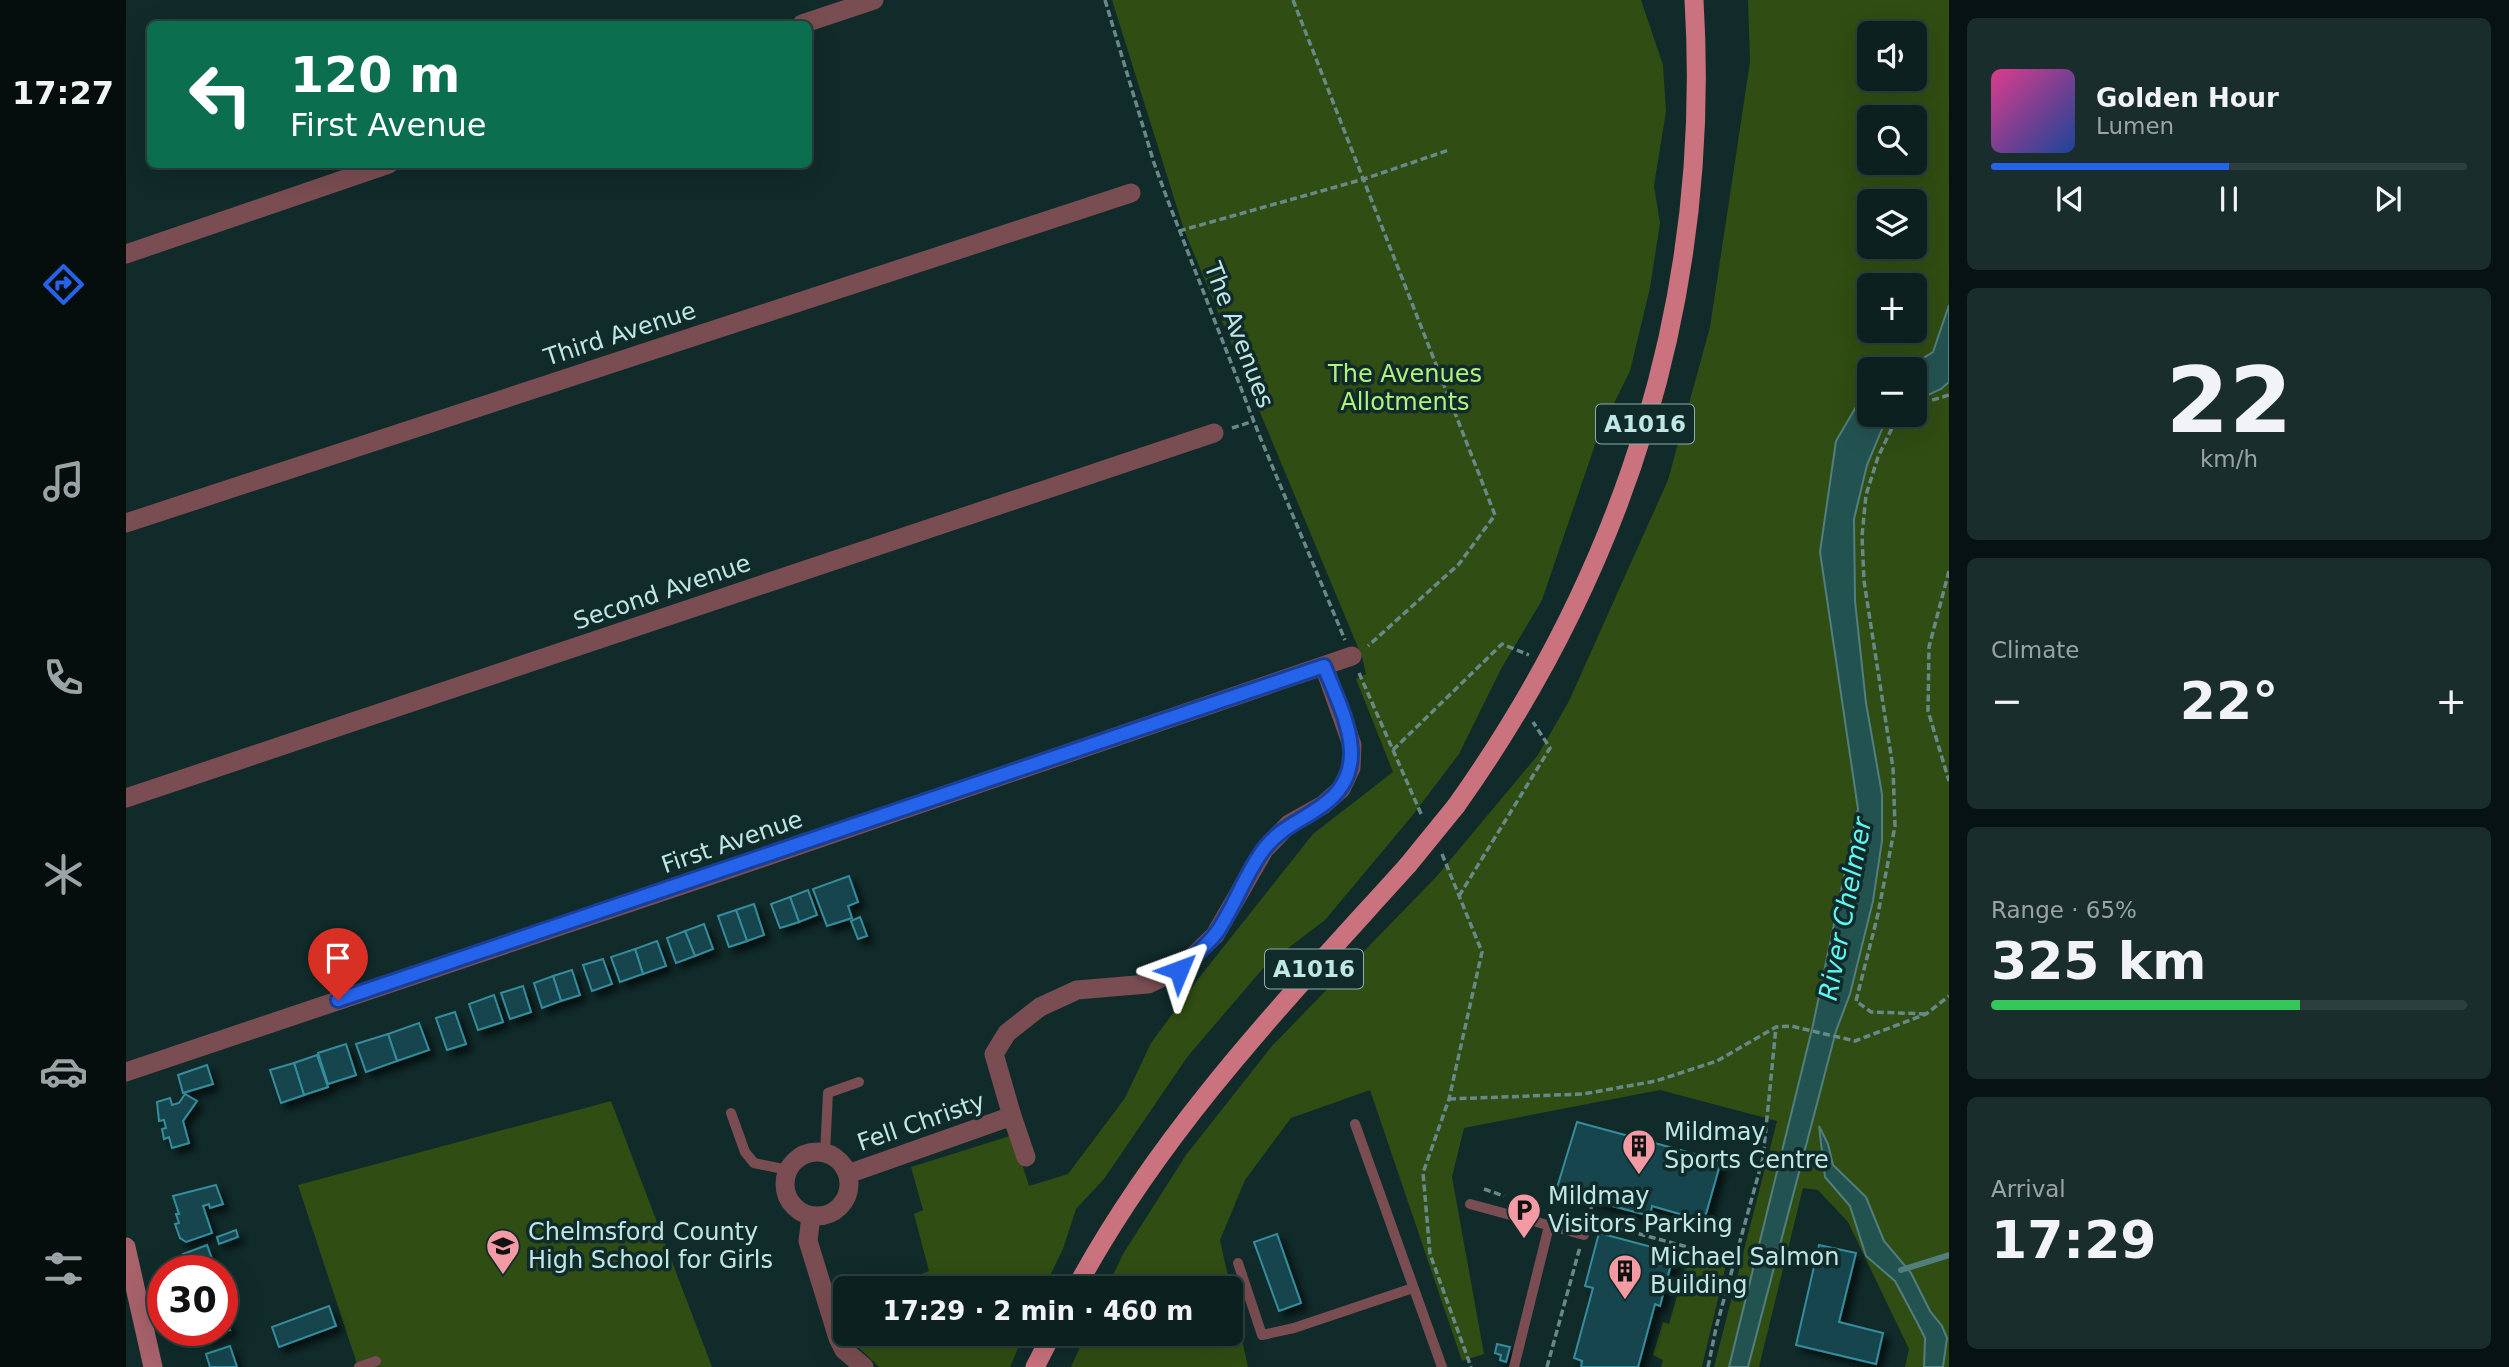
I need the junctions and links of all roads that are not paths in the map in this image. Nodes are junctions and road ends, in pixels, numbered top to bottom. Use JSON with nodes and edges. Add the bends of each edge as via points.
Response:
{"nodes":[{"id":1,"x":874,"y":0,"type":"edge"},
{"id":2,"x":1694,"y":0,"type":"edge"},
{"id":3,"x":811,"y":21,"type":"edge"},
{"id":4,"x":377,"y":168,"type":"edge"},
{"id":5,"x":1131,"y":193,"type":"dead end"},
{"id":6,"x":126,"y":254,"type":"edge"},
{"id":7,"x":1214,"y":433,"type":"dead end"},
{"id":8,"x":126,"y":523,"type":"edge"},
{"id":9,"x":1352,"y":656,"type":"road end"},
{"id":10,"x":1324,"y":666,"type":"junction"},
{"id":11,"x":126,"y":798,"type":"edge"},
{"id":12,"x":126,"y":1072,"type":"edge"},
{"id":13,"x":859,"y":1082,"type":"dead end"},
{"id":14,"x":731,"y":1114,"type":"dead end"},
{"id":15,"x":1012,"y":1116,"type":"junction"},
{"id":16,"x":1355,"y":1124,"type":"dead end"},
{"id":17,"x":825,"y":1153,"type":"junction"},
{"id":18,"x":1026,"y":1157,"type":"dead end"},
{"id":19,"x":788,"y":1170,"type":"junction"},
{"id":20,"x":848,"y":1174,"type":"junction"},
{"id":21,"x":1470,"y":1204,"type":"dead end"},
{"id":22,"x":811,"y":1216,"type":"junction"},
{"id":23,"x":1549,"y":1226,"type":"junction"},
{"id":24,"x":1584,"y":1235,"type":"road end"},
{"id":25,"x":126,"y":1247,"type":"edge"},
{"id":26,"x":1238,"y":1263,"type":"dead end"},
{"id":27,"x":1083,"y":1276,"type":"edge"},
{"id":28,"x":1413,"y":1288,"type":"junction"},
{"id":29,"x":1046,"y":1346,"type":"edge"},
{"id":30,"x":376,"y":1362,"type":"dead end"},
{"id":31,"x":153,"y":1367,"type":"edge"},
{"id":32,"x":359,"y":1367,"type":"edge"},
{"id":33,"x":864,"y":1367,"type":"edge"},
{"id":34,"x":1035,"y":1367,"type":"edge"},
{"id":35,"x":1442,"y":1367,"type":"edge"},
{"id":36,"x":1514,"y":1367,"type":"edge"}],
"edges":[{"from":1,"to":3,"type":"street"},
{"from":2,"to":27,"type":"main road","number":"A1016","bridge":true,"via":[[1696,132],[1687,234],[1672,322],[1617,512],[1578,603],[1522,706],[1456,806],[1213,1085],[1121,1212]]},
{"from":4,"to":6,"type":"street"},
{"from":5,"to":8,"type":"street","name":"Third Avenue"},
{"from":7,"to":11,"type":"street","name":"Second Avenue"},
{"from":9,"to":10,"type":"street","name":"First Avenue"},
{"from":10,"to":12,"type":"street","name":"First Avenue"},
{"from":10,"to":15,"type":"street","name":"Fell Christy","via":[[1352,746],[1342,789],[1323,806],[1289,824],[1264,850],[1215,935],[1179,970],[1148,984],[1077,990],[1040,1007],[1007,1033],[994,1054]]},
{"from":13,"to":17,"type":"lane","via":[[828,1093]]},
{"from":14,"to":19,"type":"lane","via":[[754,1163]]},
{"from":15,"to":18,"type":"street","name":"Fell Christy"},
{"from":15,"to":20,"type":"street","name":"Fell Christy"},
{"from":16,"to":28,"type":"lane"},
{"from":17,"to":19,"type":"street","name":"Fell Christy","via":[[803,1155]]},
{"from":17,"to":20,"type":"street","name":"Fell Christy","via":[[835,1157]]},
{"from":19,"to":22,"type":"street","via":[[788,1199],[801,1213]]},
{"from":20,"to":22,"type":"street","name":"Fell Christy","via":[[847,1196],[841,1206],[832,1213]]},
{"from":21,"to":23,"type":"lane"},
{"from":22,"to":33,"type":"street","via":[[808,1241],[838,1338],[844,1350]]},
{"from":23,"to":24,"type":"lane"},
{"from":23,"to":36,"type":"lane"},
{"from":25,"to":31,"type":"main road"},
{"from":26,"to":28,"type":"lane","via":[[1262,1335]]},
{"from":28,"to":35,"type":"lane"},
{"from":29,"to":34,"type":"main road"},
{"from":30,"to":32,"type":"lane"}]}
